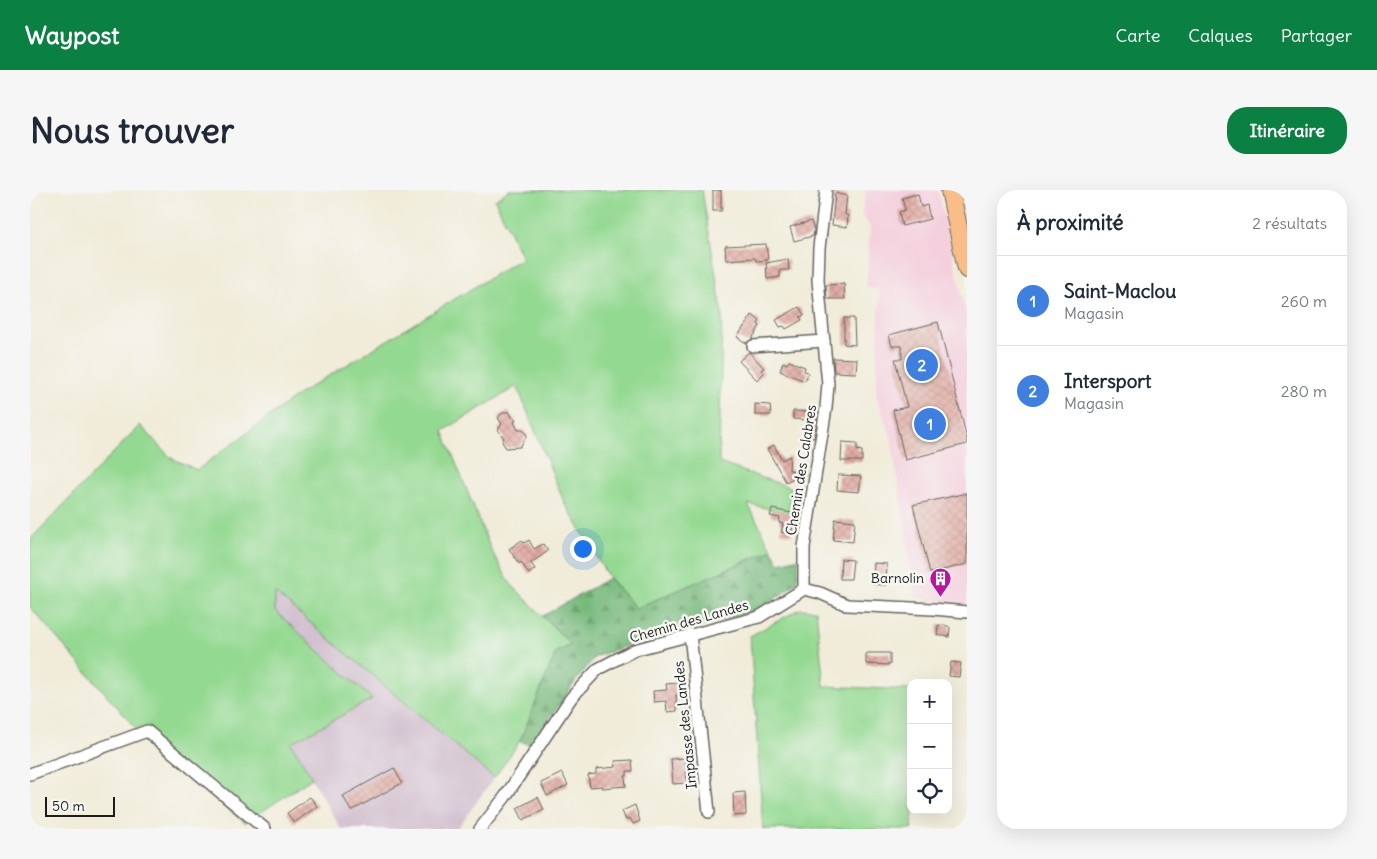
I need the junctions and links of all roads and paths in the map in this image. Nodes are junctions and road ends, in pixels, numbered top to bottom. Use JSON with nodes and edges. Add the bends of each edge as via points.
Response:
{"nodes":[{"id":1,"x":826,"y":190,"type":"edge"},
{"id":2,"x":950,"y":190,"type":"edge"},
{"id":3,"x":966,"y":261,"type":"edge"},
{"id":4,"x":824,"y":341,"type":"junction"},
{"id":5,"x":752,"y":346,"type":"dead end"},
{"id":6,"x":804,"y":589,"type":"junction"},
{"id":7,"x":967,"y":612,"type":"edge"},
{"id":8,"x":690,"y":634,"type":"junction"},
{"id":9,"x":30,"y":774,"type":"edge"},
{"id":10,"x":709,"y":812,"type":"dead end"},
{"id":11,"x":265,"y":829,"type":"edge"},
{"id":12,"x":480,"y":829,"type":"edge"}],
"edges":[{"from":1,"to":4,"type":"street","name":"Chemin des Calabres","via":[[818,259]]},
{"from":2,"to":3,"type":"main road"},
{"from":4,"to":5,"type":"street"},
{"from":4,"to":6,"type":"street","name":"Chemin des Calabres","via":[[827,392],[804,546]]},
{"from":6,"to":7,"type":"street","via":[[847,605]]},
{"from":6,"to":8,"type":"street","name":"Chemin des Landes","via":[[759,617]]},
{"from":8,"to":10,"type":"street","name":"Impasse des Landes"},
{"from":8,"to":12,"type":"street","name":"Chemin des Landes","via":[[634,650],[598,668],[571,698]]},
{"from":9,"to":11,"type":"street","via":[[147,731]]}]}
